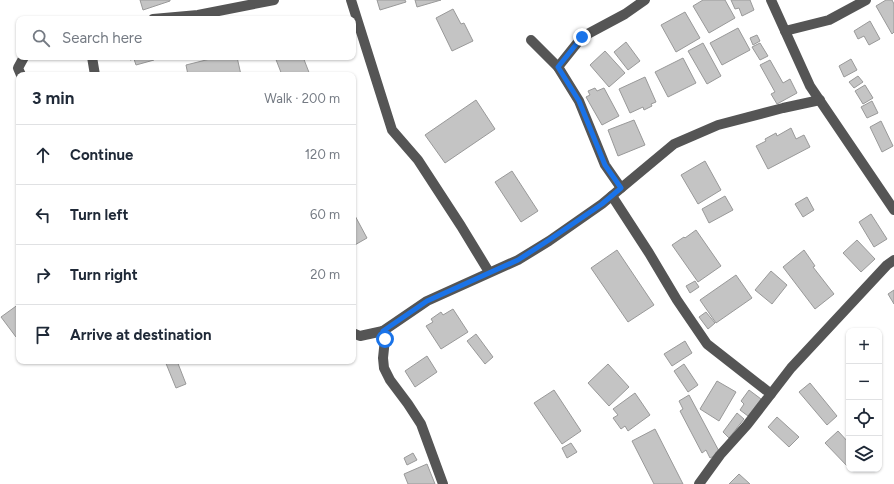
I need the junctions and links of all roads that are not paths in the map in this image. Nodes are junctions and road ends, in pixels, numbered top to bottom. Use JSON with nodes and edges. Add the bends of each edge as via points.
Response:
{"nodes":[{"id":1,"x":274,"y":0,"type":"edge"},
{"id":2,"x":351,"y":0,"type":"edge"},
{"id":3,"x":645,"y":0,"type":"edge"},
{"id":4,"x":771,"y":0,"type":"edge"},
{"id":5,"x":866,"y":0,"type":"edge"},
{"id":6,"x":187,"y":16,"type":"edge"},
{"id":7,"x":785,"y":32,"type":"junction"},
{"id":8,"x":531,"y":40,"type":"dead end"},
{"id":9,"x":22,"y":60,"type":"edge"},
{"id":10,"x":92,"y":60,"type":"edge"},
{"id":11,"x":558,"y":67,"type":"junction"},
{"id":12,"x":20,"y":72,"type":"edge"},
{"id":13,"x":94,"y":72,"type":"edge"},
{"id":14,"x":820,"y":100,"type":"junction"},
{"id":15,"x":621,"y":188,"type":"junction"},
{"id":16,"x":612,"y":196,"type":"junction"},
{"id":17,"x":894,"y":210,"type":"edge"},
{"id":18,"x":894,"y":260,"type":"edge"},
{"id":19,"x":489,"y":272,"type":"junction"},
{"id":20,"x":383,"y":331,"type":"junction"},
{"id":21,"x":356,"y":335,"type":"edge"},
{"id":22,"x":771,"y":394,"type":"junction"},
{"id":23,"x":443,"y":484,"type":"edge"},
{"id":24,"x":699,"y":484,"type":"edge"}],
"edges":[{"from":1,"to":6,"type":"street"},
{"from":2,"to":19,"type":"street","via":[[392,130],[418,160]]},
{"from":3,"to":11,"type":"street","via":[[582,37]]},
{"from":4,"to":7,"type":"street"},
{"from":5,"to":7,"type":"street","via":[[829,20]]},
{"from":7,"to":14,"type":"street","via":[[810,86]]},
{"from":8,"to":11,"type":"street"},
{"from":9,"to":12,"type":"street","via":[[18,68]]},
{"from":10,"to":13,"type":"street"},
{"from":11,"to":15,"type":"street","via":[[579,101],[605,165]]},
{"from":14,"to":15,"type":"street","via":[[718,125],[674,144]]},
{"from":14,"to":17,"type":"street"},
{"from":15,"to":16,"type":"street"},
{"from":16,"to":19,"type":"street","via":[[518,260]]},
{"from":16,"to":22,"type":"street","via":[[707,344]]},
{"from":18,"to":22,"type":"street","via":[[791,368]]},
{"from":19,"to":20,"type":"street","via":[[427,301]]},
{"from":20,"to":21,"type":"street"},
{"from":20,"to":23,"type":"street","via":[[384,368],[421,424]]},
{"from":22,"to":24,"type":"street"}]}
